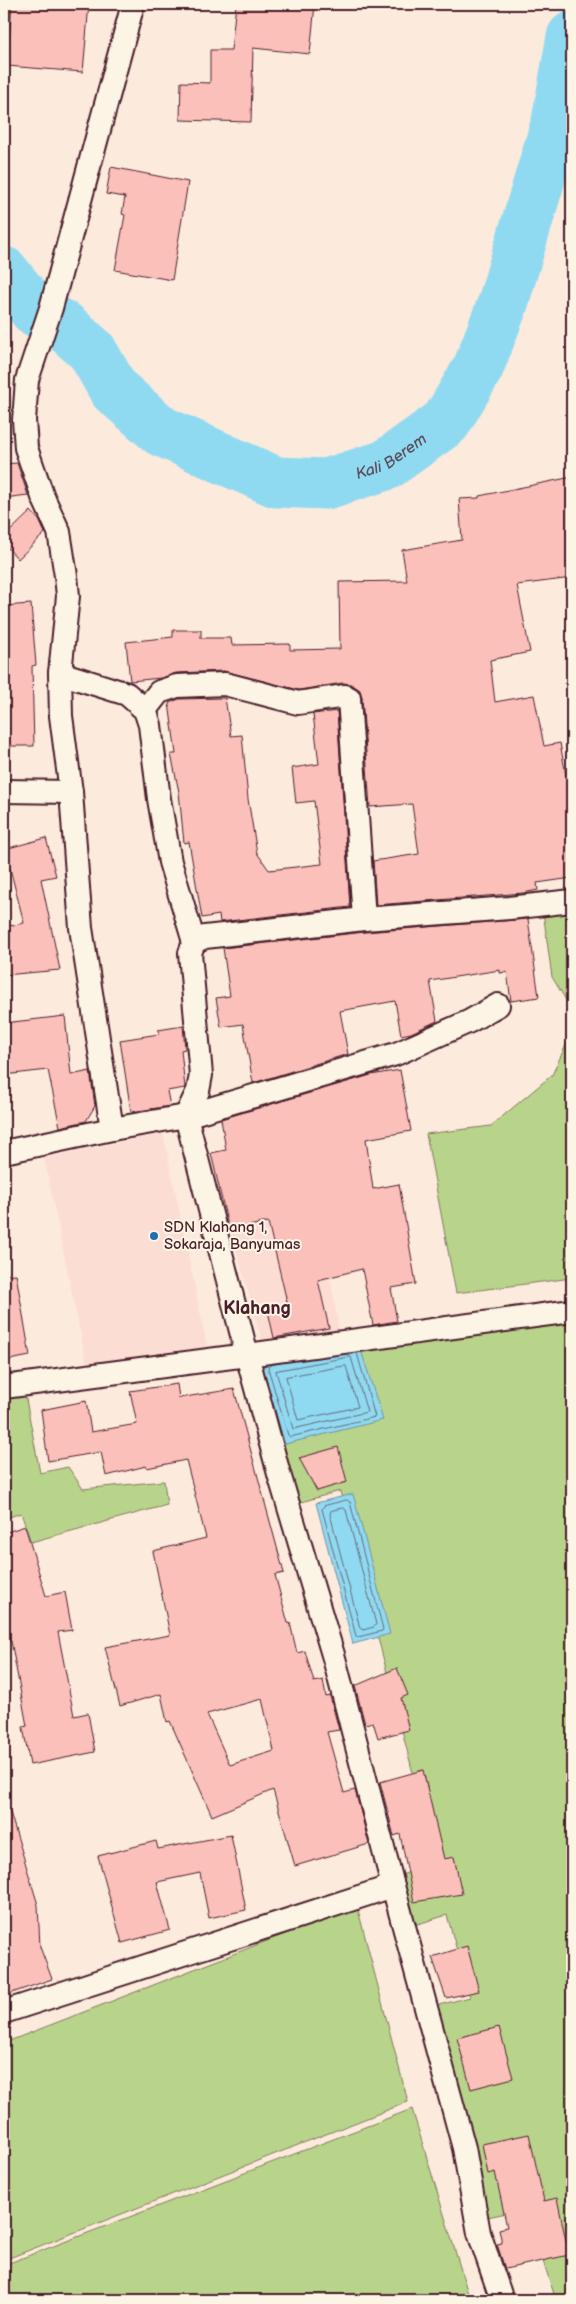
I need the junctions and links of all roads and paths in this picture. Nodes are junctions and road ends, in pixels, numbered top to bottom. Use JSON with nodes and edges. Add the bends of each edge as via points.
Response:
{"nodes":[{"id":1,"x":133,"y":4,"type":"edge"},
{"id":2,"x":60,"y":673,"type":"junction"},
{"id":3,"x":145,"y":710,"type":"junction"},
{"id":4,"x":4,"y":791,"type":"edge"},
{"id":5,"x":71,"y":792,"type":"junction"},
{"id":6,"x":572,"y":901,"type":"edge"},
{"id":7,"x":364,"y":919,"type":"junction"},
{"id":8,"x":194,"y":942,"type":"junction"},
{"id":9,"x":498,"y":1005,"type":"dead end"},
{"id":10,"x":186,"y":1116,"type":"junction"},
{"id":11,"x":112,"y":1129,"type":"junction"},
{"id":12,"x":4,"y":1152,"type":"edge"},
{"id":13,"x":572,"y":1311,"type":"edge"},
{"id":14,"x":247,"y":1355,"type":"junction"},
{"id":15,"x":4,"y":1387,"type":"edge"},
{"id":16,"x":393,"y":1886,"type":"junction"},
{"id":17,"x":4,"y":2012,"type":"edge"},
{"id":18,"x":502,"y":2300,"type":"edge"}],
"edges":[{"from":1,"to":2,"type":"street","via":[[48,317],[27,380],[26,448],[59,532],[64,560],[68,596]]},
{"from":2,"to":3,"type":"street","via":[[127,694]]},
{"from":2,"to":5,"type":"street","via":[[61,716]]},
{"from":3,"to":7,"type":"street","via":[[160,692],[177,686],[225,684],[298,703],[349,698]]},
{"from":3,"to":8,"type":"street","via":[[170,862]]},
{"from":4,"to":5,"type":"street"},
{"from":5,"to":11,"type":"street","via":[[81,928]]},
{"from":6,"to":7,"type":"street"},
{"from":7,"to":8,"type":"street","via":[[205,937]]},
{"from":8,"to":10,"type":"street","via":[[190,952],[202,1075]]},
{"from":9,"to":10,"type":"street","via":[[396,1054]]},
{"from":10,"to":11,"type":"street"},
{"from":10,"to":14,"type":"street"},
{"from":11,"to":12,"type":"street"},
{"from":13,"to":14,"type":"street"},
{"from":14,"to":15,"type":"street"},
{"from":14,"to":16,"type":"street","via":[[334,1658]]},
{"from":16,"to":17,"type":"street"},
{"from":16,"to":18,"type":"street","via":[[464,2148],[479,2234]]}]}
